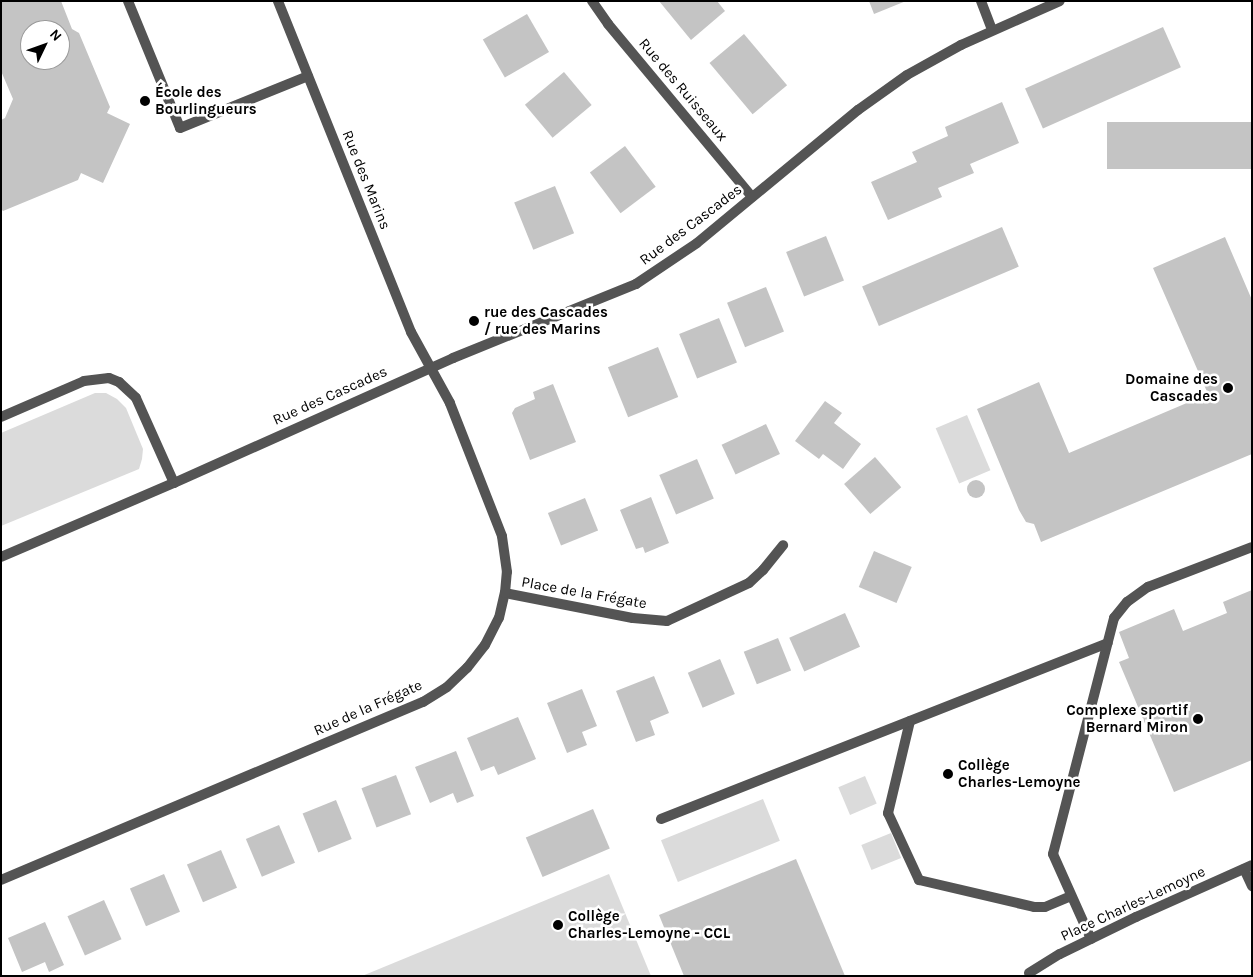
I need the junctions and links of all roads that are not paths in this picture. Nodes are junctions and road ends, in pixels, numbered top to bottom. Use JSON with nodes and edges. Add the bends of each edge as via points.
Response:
{"nodes":[{"id":1,"x":128,"y":1,"type":"edge"},
{"id":2,"x":278,"y":1,"type":"edge"},
{"id":3,"x":592,"y":1,"type":"edge"},
{"id":4,"x":981,"y":1,"type":"edge"},
{"id":5,"x":1060,"y":1,"type":"edge"},
{"id":6,"x":992,"y":30,"type":"junction"},
{"id":7,"x":308,"y":76,"type":"junction"},
{"id":8,"x":752,"y":197,"type":"junction"},
{"id":9,"x":430,"y":368,"type":"junction"},
{"id":10,"x":1,"y":417,"type":"edge"},
{"id":11,"x":174,"y":483,"type":"junction"},
{"id":12,"x":783,"y":545,"type":"dead end"},
{"id":13,"x":1252,"y":547,"type":"edge"},
{"id":14,"x":1,"y":557,"type":"edge"},
{"id":15,"x":506,"y":593,"type":"junction"},
{"id":16,"x":1108,"y":643,"type":"junction"},
{"id":17,"x":910,"y":721,"type":"junction"},
{"id":18,"x":661,"y":819,"type":"dead end"},
{"id":19,"x":1248,"y":867,"type":"edge"},
{"id":20,"x":1,"y":880,"type":"edge"},
{"id":21,"x":1252,"y":886,"type":"edge"},
{"id":22,"x":1071,"y":896,"type":"junction"},
{"id":23,"x":1091,"y":939,"type":"junction"},
{"id":24,"x":1027,"y":975,"type":"edge"}],
"edges":[{"from":1,"to":7,"type":"street","via":[[180,128]]},
{"from":2,"to":7,"type":"street","name":"Rue des Marins"},
{"from":3,"to":8,"type":"street","name":"Rue des Ruisseaux"},
{"from":4,"to":6,"type":"street"},
{"from":5,"to":6,"type":"street","name":"Rue des Cascades"},
{"from":6,"to":8,"type":"street","name":"Rue des Cascades","via":[[929,62],[881,93]]},
{"from":7,"to":9,"type":"street","name":"Rue des Marins","via":[[411,332]]},
{"from":8,"to":9,"type":"street","name":"Rue des Cascades","via":[[678,257],[636,284]]},
{"from":9,"to":11,"type":"street","name":"Rue des Cascades"},
{"from":9,"to":15,"type":"street","name":"Rue de la Frégate","via":[[450,403],[502,536]]},
{"from":10,"to":11,"type":"street","via":[[84,381],[109,378],[124,385],[136,398]]},
{"from":11,"to":14,"type":"street","name":"Rue des Cascades"},
{"from":12,"to":15,"type":"street","name":"Place de la Frégate","via":[[749,583],[667,621],[633,618]]},
{"from":13,"to":16,"type":"street","via":[[1148,587],[1136,595],[1114,618]]},
{"from":15,"to":20,"type":"street","name":"Rue de la Frégate","via":[[499,618],[485,645],[457,678],[436,694]]},
{"from":16,"to":17,"type":"street"},
{"from":16,"to":22,"type":"street","via":[[1053,854]]},
{"from":17,"to":18,"type":"street"},
{"from":17,"to":22,"type":"street","via":[[888,813],[919,880],[1034,907],[1045,907]]},
{"from":19,"to":21,"type":"street"},
{"from":19,"to":23,"type":"street","name":"Place Charles-Lemoyne"},
{"from":22,"to":23,"type":"street"},
{"from":23,"to":24,"type":"street","name":"Place Charles-Lemoyne"}]}
